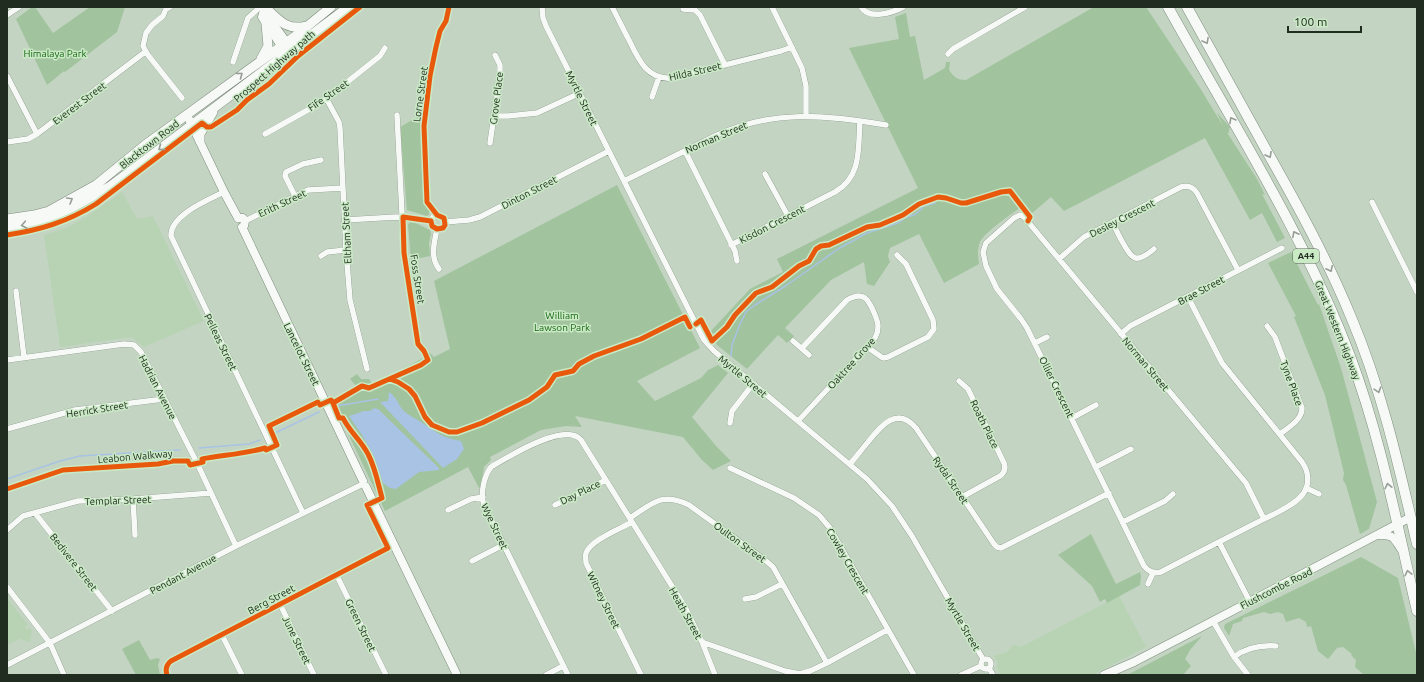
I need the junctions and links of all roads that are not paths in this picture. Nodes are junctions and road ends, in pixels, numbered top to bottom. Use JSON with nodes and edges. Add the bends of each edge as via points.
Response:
{"nodes":[{"id":1,"x":19,"y":7,"type":"edge"},
{"id":2,"x":331,"y":7,"type":"edge"},
{"id":3,"x":348,"y":7,"type":"edge"},
{"id":4,"x":542,"y":7,"type":"edge"},
{"id":5,"x":612,"y":7,"type":"edge"},
{"id":6,"x":772,"y":7,"type":"edge"},
{"id":7,"x":861,"y":7,"type":"edge"},
{"id":8,"x":903,"y":7,"type":"edge"},
{"id":9,"x":1025,"y":7,"type":"edge"},
{"id":10,"x":1163,"y":7,"type":"edge"},
{"id":11,"x":1168,"y":7,"type":"edge"},
{"id":12,"x":1187,"y":7,"type":"edge"},
{"id":13,"x":167,"y":8,"type":"edge"},
{"id":14,"x":263,"y":8,"type":"edge"},
{"id":15,"x":683,"y":9,"type":"dead end"},
{"id":16,"x":7,"y":15,"type":"edge"},
{"id":17,"x":446,"y":21,"type":"dead end"},
{"id":18,"x":266,"y":24,"type":"junction"},
{"id":19,"x":306,"y":26,"type":"junction"},
{"id":20,"x":284,"y":44,"type":"junction"},
{"id":21,"x":792,"y":47,"type":"junction"},
{"id":22,"x":385,"y":48,"type":"dead end"},
{"id":23,"x":1192,"y":50,"type":"junction"},
{"id":24,"x":146,"y":52,"type":"junction"},
{"id":25,"x":289,"y":52,"type":"junction"},
{"id":26,"x":948,"y":54,"type":"dead end"},
{"id":27,"x":495,"y":55,"type":"dead end"},
{"id":28,"x":233,"y":62,"type":"dead end"},
{"id":29,"x":259,"y":62,"type":"junction"},
{"id":30,"x":725,"y":65,"type":"junction"},
{"id":31,"x":7,"y":76,"type":"edge"},
{"id":32,"x":659,"y":77,"type":"junction"},
{"id":33,"x":580,"y":93,"type":"junction"},
{"id":34,"x":652,"y":97,"type":"dead end"},
{"id":35,"x":182,"y":98,"type":"dead end"},
{"id":36,"x":326,"y":98,"type":"junction"},
{"id":37,"x":216,"y":107,"type":"junction"},
{"id":38,"x":187,"y":115,"type":"junction"},
{"id":39,"x":397,"y":115,"type":"dead end"},
{"id":40,"x":495,"y":116,"type":"junction"},
{"id":41,"x":806,"y":116,"type":"junction"},
{"id":42,"x":860,"y":121,"type":"junction"},
{"id":43,"x":192,"y":125,"type":"junction"},
{"id":44,"x":886,"y":125,"type":"dead end"},
{"id":45,"x":37,"y":134,"type":"junction"},
{"id":46,"x":265,"y":134,"type":"dead end"},
{"id":47,"x":200,"y":141,"type":"junction"},
{"id":48,"x":7,"y":142,"type":"edge"},
{"id":49,"x":490,"y":143,"type":"dead end"},
{"id":50,"x":609,"y":151,"type":"junction"},
{"id":51,"x":684,"y":151,"type":"junction"},
{"id":52,"x":320,"y":160,"type":"dead end"},
{"id":53,"x":765,"y":174,"type":"dead end"},
{"id":54,"x":624,"y":181,"type":"junction"},
{"id":55,"x":343,"y":188,"type":"junction"},
{"id":56,"x":224,"y":192,"type":"junction"},
{"id":57,"x":295,"y":196,"type":"junction"},
{"id":58,"x":1372,"y":202,"type":"dead end"},
{"id":59,"x":1020,"y":215,"type":"joint"},
{"id":60,"x":437,"y":216,"type":"junction"},
{"id":61,"x":788,"y":216,"type":"junction"},
{"id":62,"x":403,"y":217,"type":"junction"},
{"id":63,"x":7,"y":219,"type":"edge"},
{"id":64,"x":346,"y":220,"type":"junction"},
{"id":65,"x":431,"y":221,"type":"junction"},
{"id":66,"x":242,"y":222,"type":"junction"},
{"id":67,"x":445,"y":222,"type":"junction"},
{"id":68,"x":1112,"y":223,"type":"junction"},
{"id":69,"x":7,"y":228,"type":"edge"},
{"id":70,"x":437,"y":229,"type":"junction"},
{"id":71,"x":731,"y":245,"type":"junction"},
{"id":72,"x":1282,"y":248,"type":"dead end"},
{"id":73,"x":1154,"y":249,"type":"dead end"},
{"id":74,"x":346,"y":250,"type":"junction"},
{"id":75,"x":321,"y":256,"type":"dead end"},
{"id":76,"x":897,"y":256,"type":"dead end"},
{"id":77,"x":1059,"y":259,"type":"junction"},
{"id":78,"x":737,"y":261,"type":"dead end"},
{"id":79,"x":439,"y":269,"type":"dead end"},
{"id":80,"x":1238,"y":270,"type":"junction"},
{"id":81,"x":16,"y":291,"type":"dead end"},
{"id":82,"x":1417,"y":292,"type":"edge"},
{"id":83,"x":1188,"y":297,"type":"junction"},
{"id":84,"x":1267,"y":326,"type":"dead end"},
{"id":85,"x":1121,"y":334,"type":"junction"},
{"id":86,"x":1047,"y":337,"type":"dead end"},
{"id":87,"x":793,"y":341,"type":"dead end"},
{"id":88,"x":1035,"y":343,"type":"junction"},
{"id":89,"x":418,"y":344,"type":"dead end"},
{"id":90,"x":867,"y":347,"type":"junction"},
{"id":91,"x":802,"y":348,"type":"junction"},
{"id":92,"x":809,"y":355,"type":"dead end"},
{"id":93,"x":24,"y":357,"type":"junction"},
{"id":94,"x":7,"y":360,"type":"edge"},
{"id":95,"x":367,"y":369,"type":"dead end"},
{"id":96,"x":959,"y":381,"type":"dead end"},
{"id":97,"x":753,"y":384,"type":"junction"},
{"id":98,"x":164,"y":399,"type":"junction"},
{"id":99,"x":1096,"y":405,"type":"dead end"},
{"id":100,"x":1072,"y":418,"type":"junction"},
{"id":101,"x":798,"y":421,"type":"junction"},
{"id":102,"x":730,"y":423,"type":"dead end"},
{"id":103,"x":7,"y":429,"type":"edge"},
{"id":104,"x":1280,"y":434,"type":"junction"},
{"id":105,"x":575,"y":435,"type":"joint"},
{"id":106,"x":1131,"y":449,"type":"dead end"},
{"id":107,"x":850,"y":464,"type":"junction"},
{"id":108,"x":730,"y":468,"type":"dead end"},
{"id":109,"x":1096,"y":468,"type":"junction"},
{"id":110,"x":606,"y":480,"type":"junction"},
{"id":111,"x":363,"y":485,"type":"junction"},
{"id":112,"x":1306,"y":488,"type":"junction"},
{"id":113,"x":211,"y":493,"type":"junction"},
{"id":114,"x":1108,"y":493,"type":"junction"},
{"id":115,"x":1173,"y":494,"type":"dead end"},
{"id":116,"x":1319,"y":494,"type":"dead end"},
{"id":117,"x":483,"y":497,"type":"junction"},
{"id":118,"x":962,"y":497,"type":"junction"},
{"id":119,"x":133,"y":500,"type":"junction"},
{"id":120,"x":555,"y":505,"type":"dead end"},
{"id":121,"x":448,"y":510,"type":"dead end"},
{"id":122,"x":303,"y":512,"type":"junction"},
{"id":123,"x":35,"y":513,"type":"junction"},
{"id":124,"x":1414,"y":515,"type":"edge"},
{"id":125,"x":1264,"y":518,"type":"junction"},
{"id":126,"x":631,"y":520,"type":"junction"},
{"id":127,"x":1123,"y":522,"type":"junction"},
{"id":128,"x":1397,"y":524,"type":"junction"},
{"id":129,"x":7,"y":530,"type":"edge"},
{"id":130,"x":1377,"y":534,"type":"junction"},
{"id":131,"x":135,"y":535,"type":"dead end"},
{"id":132,"x":1219,"y":542,"type":"junction"},
{"id":133,"x":1417,"y":544,"type":"edge"},
{"id":134,"x":394,"y":545,"type":"junction"},
{"id":135,"x":503,"y":545,"type":"junction"},
{"id":136,"x":236,"y":546,"type":"junction"},
{"id":137,"x":1404,"y":553,"type":"junction"},
{"id":138,"x":472,"y":561,"type":"dead end"},
{"id":139,"x":1153,"y":573,"type":"junction"},
{"id":140,"x":336,"y":574,"type":"junction"},
{"id":141,"x":782,"y":584,"type":"junction"},
{"id":142,"x":1148,"y":584,"type":"dead end"},
{"id":143,"x":7,"y":587,"type":"edge"},
{"id":144,"x":745,"y":598,"type":"dead end"},
{"id":145,"x":1250,"y":602,"type":"junction"},
{"id":146,"x":280,"y":604,"type":"junction"},
{"id":147,"x":112,"y":611,"type":"junction"},
{"id":148,"x":1417,"y":611,"type":"edge"},
{"id":149,"x":1213,"y":621,"type":"junction"},
{"id":150,"x":887,"y":630,"type":"junction"},
{"id":151,"x":222,"y":635,"type":"junction"},
{"id":152,"x":702,"y":642,"type":"junction"},
{"id":153,"x":50,"y":643,"type":"junction"},
{"id":154,"x":1276,"y":646,"type":"dead end"},
{"id":155,"x":1234,"y":657,"type":"junction"},
{"id":156,"x":983,"y":659,"type":"junction"},
{"id":157,"x":1134,"y":662,"type":"junction"},
{"id":158,"x":827,"y":663,"type":"junction"},
{"id":159,"x":7,"y":665,"type":"edge"},
{"id":160,"x":563,"y":666,"type":"junction"},
{"id":161,"x":981,"y":666,"type":"junction"},
{"id":162,"x":989,"y":668,"type":"junction"},
{"id":163,"x":457,"y":674,"type":"edge"},
{"id":164,"x":1246,"y":674,"type":"edge"},
{"id":165,"x":64,"y":675,"type":"edge"},
{"id":166,"x":167,"y":675,"type":"edge"},
{"id":167,"x":242,"y":675,"type":"edge"},
{"id":168,"x":314,"y":675,"type":"edge"},
{"id":169,"x":386,"y":675,"type":"edge"},
{"id":170,"x":546,"y":675,"type":"edge"},
{"id":171,"x":568,"y":675,"type":"edge"},
{"id":172,"x":640,"y":675,"type":"edge"},
{"id":173,"x":715,"y":675,"type":"edge"},
{"id":174,"x":914,"y":675,"type":"edge"},
{"id":175,"x":961,"y":675,"type":"edge"},
{"id":176,"x":993,"y":675,"type":"edge"},
{"id":177,"x":1104,"y":675,"type":"edge"},
{"id":178,"x":1114,"y":675,"type":"edge"}],
"edges":[{"from":1,"to":16,"type":"street"},
{"from":2,"to":19,"type":"main road","name":"Blacktown Road"},
{"from":3,"to":25,"type":"main road"},
{"from":4,"to":33,"type":"street","name":"Myrtle Street","via":[[543,18]]},
{"from":5,"to":32,"type":"street","name":"Hilda Street","via":[[640,62],[651,74]]},
{"from":6,"to":21,"type":"street"},
{"from":7,"to":8,"type":"street","via":[[866,13],[876,14]]},
{"from":9,"to":26,"type":"street"},
{"from":10,"to":23,"type":"highway"},
{"from":11,"to":23,"type":"highway","name":"Great Western Highway","number":"A44"},
{"from":12,"to":124,"type":"highway","name":"Great Western Highway","number":"A44","one_way":true,"via":[[1307,224],[1352,318],[1372,371]]},
{"from":13,"to":24,"type":"street","via":[[163,16],[146,33],[143,46]]},
{"from":14,"to":18,"type":"street","via":[[262,17]]},
{"from":14,"to":19,"type":"main road","via":[[288,26]]},
{"from":14,"to":20,"type":"street","via":[[269,14]]},
{"from":14,"to":28,"type":"street","via":[[248,18]]},
{"from":15,"to":30,"type":"street","via":[[695,10],[700,15]]},
{"from":17,"to":60,"type":"street","name":"Lorne Street","via":[[440,31],[436,47],[424,126],[427,202]]},
{"from":18,"to":20,"type":"street"},
{"from":18,"to":29,"type":"main road","via":[[268,46]]},
{"from":19,"to":20,"type":"main road","name":"Blacktown Road"},
{"from":20,"to":25,"type":"street"},
{"from":20,"to":29,"type":"main road","name":"Blacktown Road"},
{"from":21,"to":30,"type":"street","name":"Hilda Street"},
{"from":21,"to":41,"type":"street","via":[[805,76]]},
{"from":22,"to":36,"type":"street","name":"Fife Street","via":[[380,56]]},
{"from":128,"to":23,"type":"highway","name":"Great Western Highway","number":"A44","one_way":true,"via":[[1367,406],[1350,355],[1329,305],[1291,227]]},
{"from":24,"to":35,"type":"street"},
{"from":24,"to":45,"type":"street","name":"Everest Street"},
{"from":25,"to":37,"type":"main road"},
{"from":27,"to":40,"type":"street","name":"Grove Place","via":[[500,65]]},
{"from":38,"to":29,"type":"main road","name":"Blacktown Road","one_way":true},
{"from":30,"to":32,"type":"street","name":"Hilda Street","via":[[672,78]]},
{"from":31,"to":45,"type":"street"},
{"from":32,"to":34,"type":"street"},
{"from":33,"to":40,"type":"street","via":[[537,113]]},
{"from":33,"to":50,"type":"street","name":"Myrtle Street"},
{"from":36,"to":46,"type":"street","name":"Fife Street"},
{"from":36,"to":55,"type":"street","name":"Eltham Street","via":[[340,125]]},
{"from":37,"to":43,"type":"main road"},
{"from":37,"to":47,"type":"main road","via":[[202,129]]},
{"from":38,"to":43,"type":"street","name":"Lancelot Street"},
{"from":63,"to":38,"type":"main road","name":"Blacktown Road","one_way":true,"via":[[49,211],[71,200],[96,185]]},
{"from":39,"to":62,"type":"street","name":"Foss Street"},
{"from":40,"to":49,"type":"street","name":"Grove Place"},
{"from":41,"to":42,"type":"street","name":"Norman Street"},
{"from":41,"to":51,"type":"street","name":"Norman Street","via":[[773,118],[745,124]]},
{"from":42,"to":44,"type":"street","name":"Norman Street"},
{"from":42,"to":61,"type":"street","name":"Kisdon Crescent","via":[[855,168],[849,182]]},
{"from":43,"to":47,"type":"street","name":"Lancelot Street"},
{"from":43,"to":69,"type":"main road","one_way":true,"via":[[109,187],[79,205],[49,219]]},
{"from":45,"to":48,"type":"street","name":"Everest Street","via":[[28,139]]},
{"from":47,"to":56,"type":"street","name":"Lancelot Street"},
{"from":50,"to":54,"type":"street","name":"Myrtle Street"},
{"from":50,"to":67,"type":"street","name":"Dinton Street","via":[[480,217]]},
{"from":51,"to":54,"type":"street","name":"Norman Street"},
{"from":51,"to":71,"type":"street","name":"Kisdon Crescent"},
{"from":52,"to":57,"type":"street","via":[[286,172],[285,176]]},
{"from":53,"to":61,"type":"street"},
{"from":54,"to":97,"type":"street","name":"Myrtle Street","via":[[704,340]]},
{"from":55,"to":57,"type":"street","name":"Erith Street","via":[[313,189]]},
{"from":55,"to":64,"type":"street","name":"Eltham Street"},
{"from":56,"to":66,"type":"street","name":"Lancelot Street"},
{"from":56,"to":122,"type":"street","name":"Pelleas Street","via":[[194,207],[179,219],[174,224],[171,236]]},
{"from":57,"to":66,"type":"street","name":"Erith Street"},
{"from":58,"to":82,"type":"street"},
{"from":59,"to":77,"type":"street","name":"Norman Street"},
{"from":59,"to":88,"type":"street","name":"Ollier Crescent","via":[[989,239],[984,248],[984,260],[997,289],[1023,321]]},
{"from":60,"to":65,"type":"street"},
{"from":60,"to":67,"type":"street","via":[[442,216]]},
{"from":61,"to":71,"type":"street","name":"Kisdon Crescent"},
{"from":62,"to":64,"type":"street"},
{"from":62,"to":65,"type":"street"},
{"from":62,"to":89,"type":"street","name":"Foss Street","via":[[404,253]]},
{"from":64,"to":74,"type":"street","name":"Eltham Street"},
{"from":65,"to":70,"type":"street"},
{"from":66,"to":111,"type":"street","name":"Lancelot Street"},
{"from":67,"to":70,"type":"street","via":[[443,228]]},
{"from":68,"to":73,"type":"street","via":[[1132,257],[1143,257]]},
{"from":68,"to":77,"type":"street","name":"Desley Crescent","via":[[1082,239]]},
{"from":68,"to":80,"type":"street","name":"Desley Crescent","via":[[1190,184]]},
{"from":70,"to":79,"type":"street","via":[[433,250],[435,263]]},
{"from":71,"to":78,"type":"street"},
{"from":72,"to":80,"type":"street","name":"Brae Street"},
{"from":74,"to":75,"type":"street","via":[[327,252]]},
{"from":74,"to":95,"type":"street","name":"Eltham Street","via":[[350,300]]},
{"from":76,"to":90,"type":"street","via":[[906,264],[936,331],[888,357],[883,358]]},
{"from":77,"to":85,"type":"street","name":"Norman Street"},
{"from":80,"to":83,"type":"street","name":"Brae Street"},
{"from":81,"to":93,"type":"street"},
{"from":83,"to":85,"type":"street","name":"Brae Street","via":[[1130,326]]},
{"from":83,"to":104,"type":"street","via":[[1222,363]]},
{"from":84,"to":104,"type":"street","name":"Tyne Place","via":[[1275,337],[1302,408],[1298,419]]},
{"from":85,"to":125,"type":"street","name":"Norman Street","via":[[1246,483]]},
{"from":86,"to":88,"type":"street"},
{"from":87,"to":91,"type":"street"},
{"from":88,"to":100,"type":"street","name":"Ollier Crescent"},
{"from":90,"to":91,"type":"street","name":"Oaktree Grove","via":[[877,336],[878,325],[867,295],[845,301]]},
{"from":90,"to":101,"type":"street","name":"Oaktree Grove"},
{"from":91,"to":92,"type":"street"},
{"from":93,"to":94,"type":"street","name":"Hadrian Avenue"},
{"from":93,"to":98,"type":"street","name":"Hadrian Avenue","via":[[124,344],[134,345],[141,352]]},
{"from":96,"to":118,"type":"street","name":"Roath Place","via":[[968,389],[1007,471]]},
{"from":97,"to":101,"type":"street","name":"Myrtle Street"},
{"from":97,"to":102,"type":"street","via":[[732,411]]},
{"from":98,"to":103,"type":"street","name":"Herrick Street","via":[[75,410]]},
{"from":98,"to":113,"type":"street","name":"Hadrian Avenue"},
{"from":99,"to":100,"type":"street"},
{"from":100,"to":109,"type":"street","name":"Ollier Crescent"},
{"from":101,"to":107,"type":"street","name":"Myrtle Street"},
{"from":104,"to":112,"type":"street","via":[[1304,465],[1308,481]]},
{"from":105,"to":110,"type":"street","name":"Heath Street","via":[[581,440]]},
{"from":105,"to":117,"type":"street","name":"Wye Street","via":[[552,436],[491,468],[486,475]]},
{"from":106,"to":109,"type":"street"},
{"from":107,"to":118,"type":"street","name":"Rydal Street","via":[[882,425],[899,416],[914,426]]},
{"from":107,"to":156,"type":"street","name":"Myrtle Street","via":[[902,519]]},
{"from":108,"to":150,"type":"street","name":"Cowley Crescent","via":[[794,498],[819,515],[830,528]]},
{"from":109,"to":114,"type":"street","name":"Ollier Crescent"},
{"from":110,"to":120,"type":"street","name":"Day Place"},
{"from":110,"to":126,"type":"street","name":"Heath Street"},
{"from":111,"to":122,"type":"street","name":"Pendant Avenue"},
{"from":111,"to":134,"type":"street","name":"Lancelot Street"},
{"from":112,"to":116,"type":"street"},
{"from":112,"to":125,"type":"street","via":[[1295,502]]},
{"from":113,"to":119,"type":"street","name":"Templar Street"},
{"from":113,"to":136,"type":"street","name":"Hadrian Avenue"},
{"from":114,"to":118,"type":"street","name":"Rydal Street","via":[[998,549]]},
{"from":114,"to":127,"type":"street","name":"Ollier Crescent"},
{"from":115,"to":127,"type":"street","via":[[1165,501]]},
{"from":117,"to":121,"type":"street","via":[[471,499]]},
{"from":117,"to":135,"type":"street","name":"Wye Street","via":[[484,505]]},
{"from":119,"to":123,"type":"street","name":"Templar Street","via":[[78,501]]},
{"from":119,"to":131,"type":"street"},
{"from":122,"to":136,"type":"street","name":"Pendant Avenue"},
{"from":123,"to":129,"type":"street","name":"Templar Street","via":[[24,516]]},
{"from":123,"to":147,"type":"street","name":"Bedivere Street"},
{"from":124,"to":128,"type":"street","name":"Flushcombe Road"},
{"from":124,"to":133,"type":"highway","name":"Great Western Highway","number":"A44"},
{"from":125,"to":132,"type":"street"},
{"from":126,"to":141,"type":"street","name":"Oulton Street","via":[[657,500],[669,498],[679,501],[765,560],[773,567]]},
{"from":126,"to":152,"type":"street","name":"Heath Street","via":[[686,608]]},
{"from":126,"to":172,"type":"street","name":"Witney Street","via":[[597,541],[585,554],[586,562]]},
{"from":127,"to":139,"type":"street","name":"Ollier Crescent","via":[[1144,566]]},
{"from":128,"to":130,"type":"street","name":"Flushcombe Road"},
{"from":128,"to":137,"type":"highway","name":"Great Western Highway","number":"A44"},
{"from":130,"to":137,"type":"street","via":[[1393,537]]},
{"from":130,"to":145,"type":"street","name":"Flushcombe Road"},
{"from":132,"to":139,"type":"street","via":[[1161,572]]},
{"from":132,"to":145,"type":"street"},
{"from":134,"to":140,"type":"street","name":"Berg Street"},
{"from":134,"to":163,"type":"street","name":"Lancelot Street"},
{"from":135,"to":138,"type":"street"},
{"from":135,"to":160,"type":"street","name":"Wye Street"},
{"from":136,"to":147,"type":"street","name":"Pendant Avenue"},
{"from":148,"to":137,"type":"highway","name":"Great Western Highway","number":"A44","one_way":true},
{"from":139,"to":142,"type":"street"},
{"from":140,"to":146,"type":"street","name":"Berg Street"},
{"from":140,"to":169,"type":"street","name":"Green Street"},
{"from":141,"to":144,"type":"street","via":[[756,597]]},
{"from":141,"to":158,"type":"street","name":"Oulton Street"},
{"from":143,"to":153,"type":"street"},
{"from":145,"to":149,"type":"street","name":"Flushcombe Road"},
{"from":146,"to":151,"type":"street","name":"Berg Street"},
{"from":146,"to":168,"type":"street","name":"June Street"},
{"from":147,"to":153,"type":"street","name":"Pendant Avenue"},
{"from":149,"to":155,"type":"street"},
{"from":149,"to":157,"type":"street","name":"Flushcombe Road"},
{"from":150,"to":158,"type":"street","name":"Heath Street"},
{"from":150,"to":174,"type":"street","name":"Cowley Crescent"},
{"from":151,"to":166,"type":"street","name":"Berg Street","via":[[169,663],[166,668]]},
{"from":151,"to":167,"type":"street"},
{"from":152,"to":158,"type":"street","name":"Heath Street","via":[[800,674]]},
{"from":152,"to":173,"type":"street"},
{"from":153,"to":159,"type":"street","name":"Pendant Avenue"},
{"from":153,"to":165,"type":"street"},
{"from":154,"to":155,"type":"street","via":[[1266,645]]},
{"from":155,"to":164,"type":"street"},
{"from":156,"to":161,"type":"street"},
{"from":156,"to":162,"type":"street","via":[[990,661]]},
{"from":157,"to":177,"type":"street","name":"Flushcombe Road"},
{"from":157,"to":178,"type":"street","name":"Flushcombe Road"},
{"from":160,"to":170,"type":"street"},
{"from":160,"to":171,"type":"street","name":"Wye Street"},
{"from":161,"to":162,"type":"street","via":[[984,669]]},
{"from":161,"to":175,"type":"street"},
{"from":162,"to":176,"type":"street"}]}
